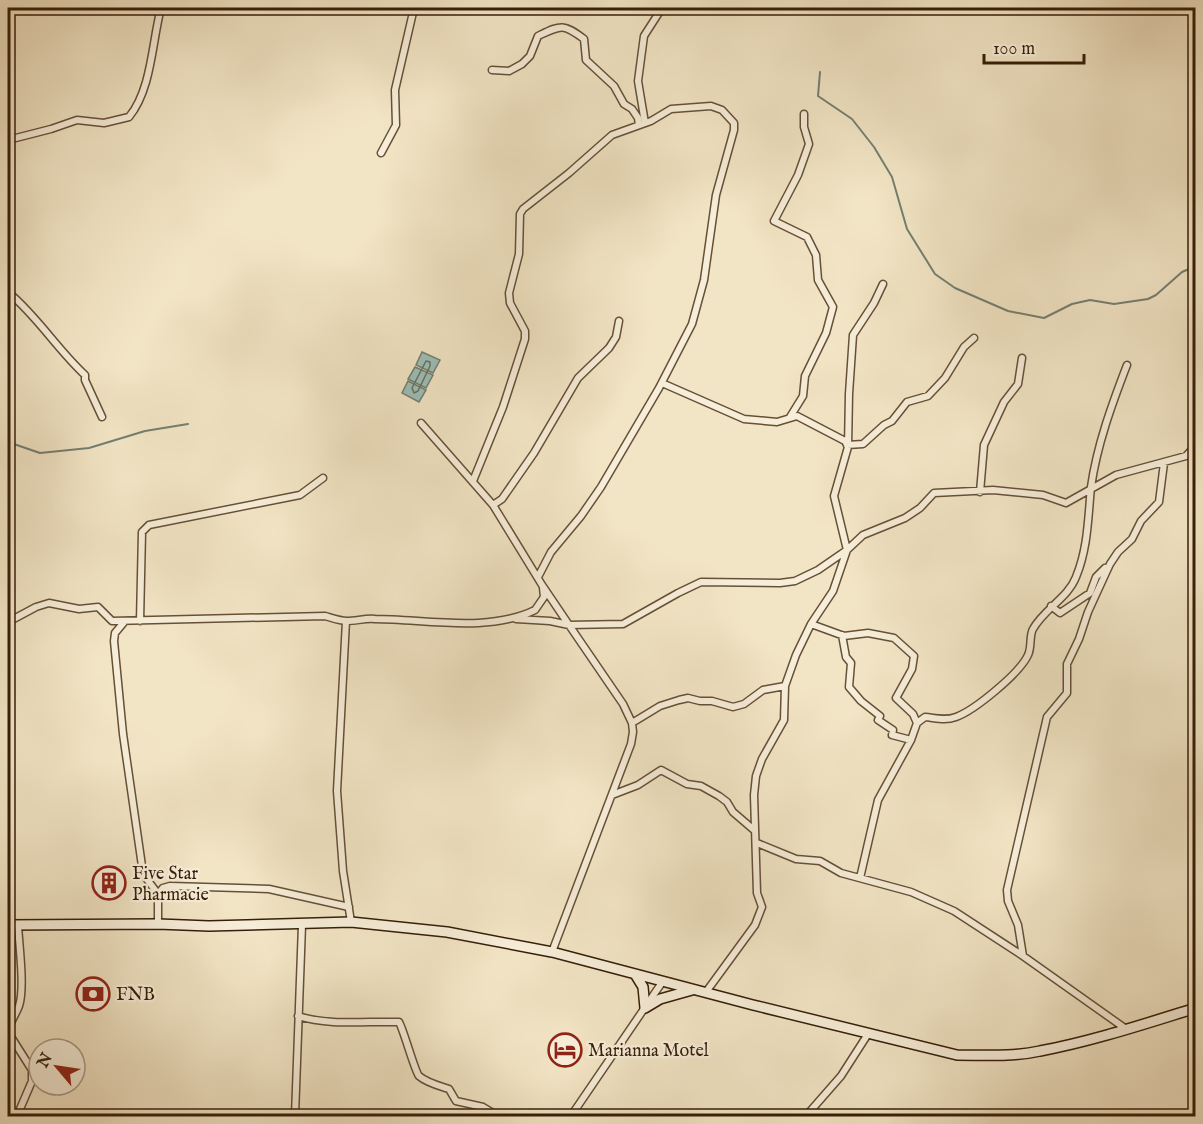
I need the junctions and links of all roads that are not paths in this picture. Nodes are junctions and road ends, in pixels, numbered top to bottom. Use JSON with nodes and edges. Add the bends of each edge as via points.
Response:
{"nodes":[{"id":1,"x":161,"y":8,"type":"edge"},
{"id":2,"x":414,"y":8,"type":"edge"},
{"id":3,"x":662,"y":8,"type":"edge"},
{"id":4,"x":492,"y":70,"type":"dead end"},
{"id":5,"x":804,"y":114,"type":"dead end"},
{"id":6,"x":642,"y":124,"type":"junction"},
{"id":7,"x":8,"y":140,"type":"edge"},
{"id":8,"x":381,"y":153,"type":"dead end"},
{"id":9,"x":883,"y":284,"type":"dead end"},
{"id":10,"x":8,"y":292,"type":"edge"},
{"id":11,"x":619,"y":321,"type":"dead end"},
{"id":12,"x":974,"y":338,"type":"dead end"},
{"id":13,"x":1022,"y":358,"type":"dead end"},
{"id":14,"x":1126,"y":365,"type":"dead end"},
{"id":15,"x":662,"y":383,"type":"junction"},
{"id":16,"x":102,"y":417,"type":"dead end"},
{"id":17,"x":790,"y":417,"type":"junction"},
{"id":18,"x":421,"y":423,"type":"dead end"},
{"id":19,"x":848,"y":445,"type":"junction"},
{"id":20,"x":1196,"y":445,"type":"edge"},
{"id":21,"x":1164,"y":463,"type":"junction"},
{"id":22,"x":322,"y":478,"type":"dead end"},
{"id":23,"x":473,"y":482,"type":"junction"},
{"id":24,"x":1091,"y":488,"type":"junction"},
{"id":25,"x":980,"y":492,"type":"junction"},
{"id":26,"x":493,"y":505,"type":"junction"},
{"id":27,"x":847,"y":550,"type":"junction"},
{"id":28,"x":1110,"y":564,"type":"junction"},
{"id":29,"x":538,"y":577,"type":"junction"},
{"id":30,"x":542,"y":585,"type":"junction"},
{"id":31,"x":1051,"y":606,"type":"junction"},
{"id":32,"x":507,"y":618,"type":"junction"},
{"id":33,"x":125,"y":621,"type":"junction"},
{"id":34,"x":140,"y":621,"type":"junction"},
{"id":35,"x":346,"y":621,"type":"junction"},
{"id":36,"x":8,"y":622,"type":"edge"},
{"id":37,"x":811,"y":624,"type":"junction"},
{"id":38,"x":569,"y":625,"type":"junction"},
{"id":39,"x":842,"y":635,"type":"junction"},
{"id":40,"x":785,"y":686,"type":"junction"},
{"id":41,"x":632,"y":723,"type":"junction"},
{"id":42,"x":917,"y":723,"type":"junction"},
{"id":43,"x":911,"y":740,"type":"junction"},
{"id":44,"x":612,"y":795,"type":"junction"},
{"id":45,"x":755,"y":831,"type":"junction"},
{"id":46,"x":757,"y":843,"type":"junction"},
{"id":47,"x":860,"y":878,"type":"junction"},
{"id":48,"x":158,"y":894,"type":"junction"},
{"id":49,"x":349,"y":907,"type":"junction"},
{"id":50,"x":351,"y":922,"type":"junction"},
{"id":51,"x":158,"y":924,"type":"junction"},
{"id":52,"x":13,"y":925,"type":"edge"},
{"id":53,"x":302,"y":925,"type":"junction"},
{"id":54,"x":552,"y":952,"type":"junction"},
{"id":55,"x":1023,"y":956,"type":"junction"},
{"id":56,"x":635,"y":974,"type":"junction"},
{"id":57,"x":663,"y":981,"type":"junction"},
{"id":58,"x":694,"y":989,"type":"junction"},
{"id":59,"x":706,"y":992,"type":"junction"},
{"id":60,"x":645,"y":1008,"type":"junction"},
{"id":61,"x":1196,"y":1008,"type":"edge"},
{"id":62,"x":298,"y":1016,"type":"junction"},
{"id":63,"x":1126,"y":1030,"type":"junction"},
{"id":64,"x":868,"y":1034,"type":"junction"},
{"id":65,"x":17,"y":1116,"type":"edge"},
{"id":66,"x":295,"y":1116,"type":"edge"},
{"id":67,"x":498,"y":1116,"type":"edge"},
{"id":68,"x":571,"y":1116,"type":"edge"},
{"id":69,"x":806,"y":1116,"type":"edge"}],
"edges":[{"from":1,"to":7,"type":"street","via":[[148,74],[129,117],[104,123],[77,120]]},
{"from":2,"to":8,"type":"street","via":[[395,90],[396,125]]},
{"from":3,"to":6,"type":"street","via":[[644,36],[638,81]]},
{"from":4,"to":6,"type":"street","via":[[512,70],[529,58],[538,36],[557,27],[567,28],[584,39],[586,60],[613,85]]},
{"from":5,"to":17,"type":"street","via":[[809,144],[774,221],[807,237],[816,255],[818,280],[833,307],[826,333],[805,376],[803,396]]},
{"from":6,"to":15,"type":"street","via":[[672,109],[703,105],[722,110],[734,123],[692,324]]},
{"from":6,"to":23,"type":"street","via":[[612,135],[520,214],[519,254],[509,293],[525,339]]},
{"from":9,"to":19,"type":"street","via":[[853,335]]},
{"from":10,"to":16,"type":"street","via":[[85,375]]},
{"from":11,"to":26,"type":"street","via":[[609,348],[578,378],[527,462],[502,499]]},
{"from":12,"to":19,"type":"street","via":[[928,396],[907,402],[892,421],[863,444]]},
{"from":13,"to":25,"type":"street","via":[[1018,384],[1004,402],[984,445]]},
{"from":14,"to":24,"type":"street","via":[[1108,412]]},
{"from":15,"to":17,"type":"street","via":[[744,419],[777,422]]},
{"from":15,"to":29,"type":"street","via":[[601,487],[551,552]]},
{"from":17,"to":19,"type":"street","via":[[804,418]]},
{"from":18,"to":23,"type":"street"},
{"from":19,"to":27,"type":"street","via":[[834,496]]},
{"from":20,"to":21,"type":"street","via":[[1186,456]]},
{"from":21,"to":24,"type":"street","via":[[1116,475]]},
{"from":21,"to":28,"type":"street","via":[[1159,502]]},
{"from":22,"to":34,"type":"street","via":[[300,495],[149,525],[142,532]]},
{"from":23,"to":26,"type":"street"},
{"from":24,"to":25,"type":"street","via":[[1066,503],[1043,495]]},
{"from":24,"to":31,"type":"street","via":[[1086,542],[1078,572]]},
{"from":25,"to":27,"type":"street","via":[[934,493],[905,518],[863,535]]},
{"from":26,"to":29,"type":"street"},
{"from":27,"to":37,"type":"street","via":[[834,591]]},
{"from":27,"to":38,"type":"street","via":[[795,581],[701,582],[623,624]]},
{"from":28,"to":31,"type":"street","via":[[1096,577],[1090,593],[1060,613]]},
{"from":28,"to":55,"type":"street","via":[[1067,663],[1067,693],[1047,717],[1006,890]]},
{"from":29,"to":30,"type":"street"},
{"from":30,"to":32,"type":"street","via":[[544,597],[536,610]]},
{"from":30,"to":38,"type":"street"},
{"from":31,"to":42,"type":"street","via":[[1031,631],[1025,660],[1004,684],[957,717],[925,717]]},
{"from":32,"to":35,"type":"street","via":[[478,622],[374,618]]},
{"from":32,"to":38,"type":"street"},
{"from":33,"to":34,"type":"street"},
{"from":33,"to":36,"type":"street","via":[[110,620],[98,607],[79,609],[49,603]]},
{"from":33,"to":48,"type":"street","via":[[114,641],[123,734],[142,866]]},
{"from":34,"to":35,"type":"street","via":[[325,616]]},
{"from":35,"to":49,"type":"street","via":[[336,791]]},
{"from":37,"to":39,"type":"street"},
{"from":37,"to":40,"type":"street"},
{"from":38,"to":41,"type":"street"},
{"from":39,"to":42,"type":"street","via":[[867,633],[894,638],[914,657],[896,698]]},
{"from":39,"to":43,"type":"street","via":[[850,663],[849,687],[880,716],[878,720],[893,730],[892,735]]},
{"from":40,"to":41,"type":"street","via":[[763,690],[733,707],[712,701],[679,700]]},
{"from":40,"to":45,"type":"street","via":[[784,720],[756,776]]},
{"from":41,"to":44,"type":"street","via":[[631,744]]},
{"from":42,"to":43,"type":"street"},
{"from":43,"to":47,"type":"street","via":[[878,800]]},
{"from":44,"to":45,"type":"street","via":[[661,770],[719,796]]},
{"from":44,"to":54,"type":"street"},
{"from":45,"to":46,"type":"street"},
{"from":46,"to":47,"type":"street","via":[[796,859],[820,861]]},
{"from":46,"to":59,"type":"street","via":[[757,893],[762,908],[755,925]]},
{"from":47,"to":55,"type":"street","via":[[911,892],[954,911]]},
{"from":48,"to":49,"type":"street","via":[[170,886],[269,889]]},
{"from":48,"to":51,"type":"street"},
{"from":49,"to":50,"type":"street"},
{"from":50,"to":53,"type":"main road"},
{"from":50,"to":54,"type":"main road","via":[[447,932]]},
{"from":51,"to":52,"type":"main road"},
{"from":51,"to":53,"type":"main road"},
{"from":52,"to":65,"type":"street","via":[[21,992],[8,1032],[32,1070],[32,1081]]},
{"from":53,"to":62,"type":"street"},
{"from":54,"to":56,"type":"main road"},
{"from":55,"to":63,"type":"street"},
{"from":56,"to":57,"type":"main road"},
{"from":56,"to":60,"type":"main road","via":[[643,987]]},
{"from":57,"to":58,"type":"main road"},
{"from":57,"to":60,"type":"street"},
{"from":58,"to":59,"type":"main road"},
{"from":58,"to":60,"type":"main road"},
{"from":59,"to":64,"type":"main road"},
{"from":60,"to":68,"type":"street"},
{"from":61,"to":63,"type":"main road"},
{"from":62,"to":66,"type":"street"},
{"from":62,"to":67,"type":"street","via":[[399,1022],[417,1074],[449,1089],[456,1101],[483,1107]]},
{"from":63,"to":64,"type":"main road","via":[[1039,1052],[992,1055],[957,1055]]},
{"from":64,"to":69,"type":"street","via":[[841,1076]]}]}
